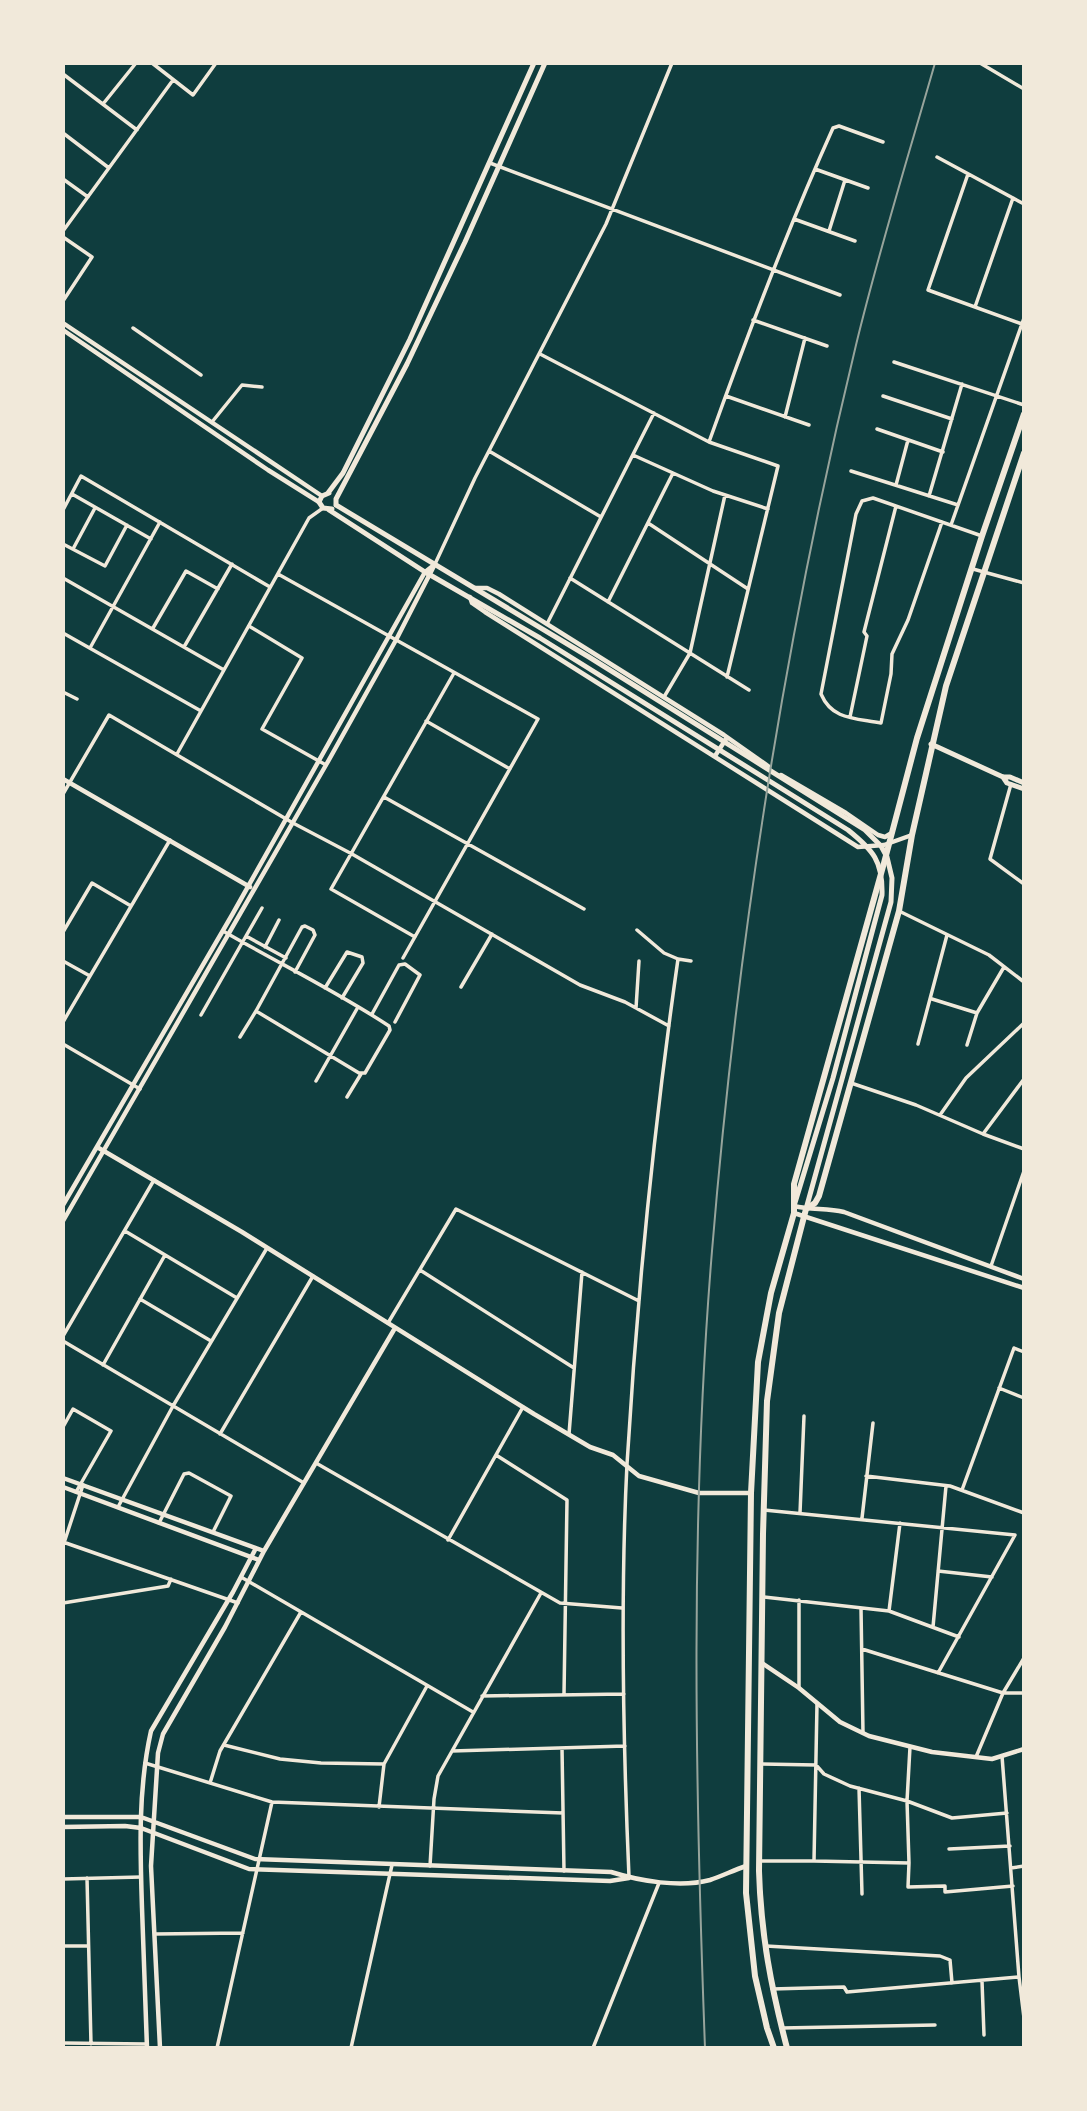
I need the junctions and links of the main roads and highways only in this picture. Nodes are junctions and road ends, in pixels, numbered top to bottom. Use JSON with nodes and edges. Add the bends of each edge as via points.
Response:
{"nodes":[{"id":1,"x":534,"y":63,"type":"edge"},
{"id":2,"x":545,"y":63,"type":"edge"},
{"id":3,"x":1024,"y":414,"type":"edge"},
{"id":4,"x":1024,"y":453,"type":"edge"},
{"id":5,"x":324,"y":502,"type":"junction"},
{"id":6,"x":336,"y":502,"type":"junction"},
{"id":7,"x":931,"y":744,"type":"junction"},
{"id":8,"x":1003,"y":777,"type":"junction"},
{"id":9,"x":1024,"y":783,"type":"edge"},
{"id":10,"x":1024,"y":789,"type":"edge"},
{"id":11,"x":794,"y":1210,"type":"junction"},
{"id":12,"x":805,"y":1212,"type":"junction"},
{"id":13,"x":774,"y":2048,"type":"edge"},
{"id":14,"x":787,"y":2048,"type":"edge"}],
"edges":[{"from":1,"to":5,"type":"main road","via":[[410,339]]},
{"from":2,"to":6,"type":"main road","via":[[407,364]]},
{"from":3,"to":11,"type":"main road","via":[[917,737],[794,1184]]},
{"from":4,"to":7,"type":"main road"},
{"from":5,"to":6,"type":"main road"},
{"from":5,"to":6,"type":"main road"},
{"from":5,"to":11,"type":"main road","via":[[428,573],[848,830],[877,858],[882,895]]},
{"from":6,"to":12,"type":"main road","via":[[865,830],[881,846],[890,866],[891,902]]},
{"from":7,"to":8,"type":"main road"},
{"from":7,"to":12,"type":"main road","via":[[899,911],[819,1196]]},
{"from":8,"to":9,"type":"main road"},
{"from":8,"to":10,"type":"main road"},
{"from":11,"to":13,"type":"main road","via":[[758,1362],[751,1493],[747,1919],[753,1966]]},
{"from":12,"to":14,"type":"main road","via":[[781,1302],[771,1363],[762,1597],[761,1918]]}]}
